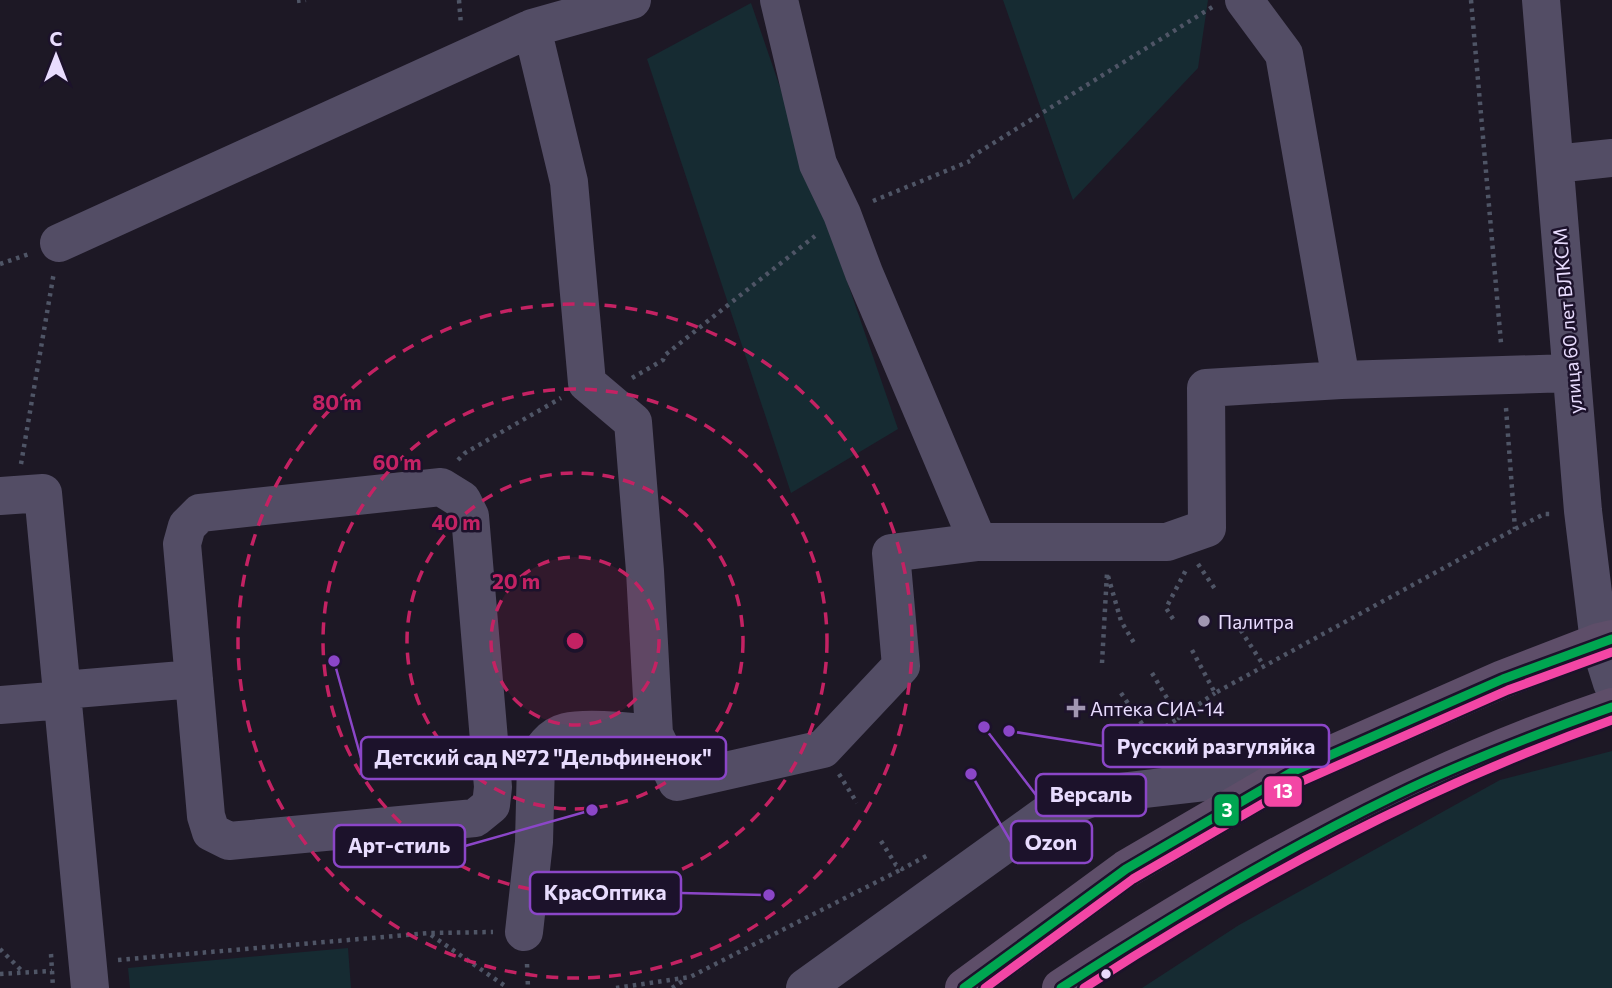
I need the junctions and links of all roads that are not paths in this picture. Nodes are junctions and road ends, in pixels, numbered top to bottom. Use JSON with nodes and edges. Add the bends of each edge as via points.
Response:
{"nodes":[{"id":1,"x":632,"y":0,"type":"edge"},
{"id":2,"x":779,"y":0,"type":"edge"},
{"id":3,"x":1244,"y":0,"type":"edge"},
{"id":4,"x":1541,"y":0,"type":"edge"},
{"id":5,"x":532,"y":28,"type":"junction"},
{"id":6,"x":1612,"y":158,"type":"edge"},
{"id":7,"x":1555,"y":164,"type":"junction"},
{"id":8,"x":59,"y":243,"type":"road end"},
{"id":9,"x":1571,"y":373,"type":"junction"},
{"id":10,"x":1340,"y":380,"type":"junction"},
{"id":11,"x":8,"y":496,"type":"edge"},
{"id":12,"x":978,"y":542,"type":"junction"},
{"id":13,"x":1606,"y":640,"type":"edge"},
{"id":14,"x":194,"y":679,"type":"junction"},
{"id":15,"x":1612,"y":683,"type":"edge"},
{"id":16,"x":63,"y":695,"type":"junction"},
{"id":17,"x":0,"y":705,"type":"edge"},
{"id":18,"x":1612,"y":707,"type":"edge"},
{"id":19,"x":654,"y":734,"type":"junction"},
{"id":20,"x":1292,"y":772,"type":"junction"},
{"id":21,"x":524,"y":932,"type":"road end"},
{"id":22,"x":89,"y":973,"type":"edge"},
{"id":23,"x":805,"y":988,"type":"edge"},
{"id":24,"x":964,"y":988,"type":"edge"},
{"id":25,"x":1061,"y":988,"type":"edge"}],
"edges":[{"from":1,"to":5,"type":"street"},
{"from":2,"to":12,"type":"street","via":[[818,164]]},
{"from":3,"to":10,"type":"street","via":[[1284,54]]},
{"from":4,"to":7,"type":"street","name":"улица 60 лет ВЛКСМ"},
{"from":5,"to":8,"type":"street"},
{"from":5,"to":19,"type":"street","via":[[569,182],[587,383],[633,422]]},
{"from":6,"to":7,"type":"street"},
{"from":7,"to":9,"type":"street","name":"улица 60 лет ВЛКСМ"},
{"from":9,"to":10,"type":"street"},
{"from":9,"to":13,"type":"street","name":"улица 60 лет ВЛКСМ","via":[[1583,511]]},
{"from":10,"to":12,"type":"street","via":[[1206,388],[1207,528],[1180,549]]},
{"from":11,"to":16,"type":"street","via":[[43,493]]},
{"from":12,"to":19,"type":"street","via":[[891,553],[901,666],[823,749],[677,782]]},
{"from":13,"to":15,"type":"street","name":"улица 60 лет ВЛКСМ"},
{"from":13,"to":20,"type":"main road","via":[[1503,679]]},
{"from":14,"to":14,"type":"street","via":[[182,544],[187,526],[200,513],[441,487],[462,500],[470,516],[491,805],[475,818],[229,841],[211,832],[206,816]]},
{"from":14,"to":16,"type":"street"},
{"from":16,"to":17,"type":"street"},
{"from":16,"to":22,"type":"street"},
{"from":18,"to":25,"type":"main road","via":[[1555,726],[1388,798],[1269,859]]},
{"from":19,"to":21,"type":"street","via":[[565,733],[541,750],[536,762],[534,842]]},
{"from":20,"to":23,"type":"street","via":[[1102,794],[1044,816]]},
{"from":20,"to":24,"type":"main road","via":[[1126,869]]}]}
